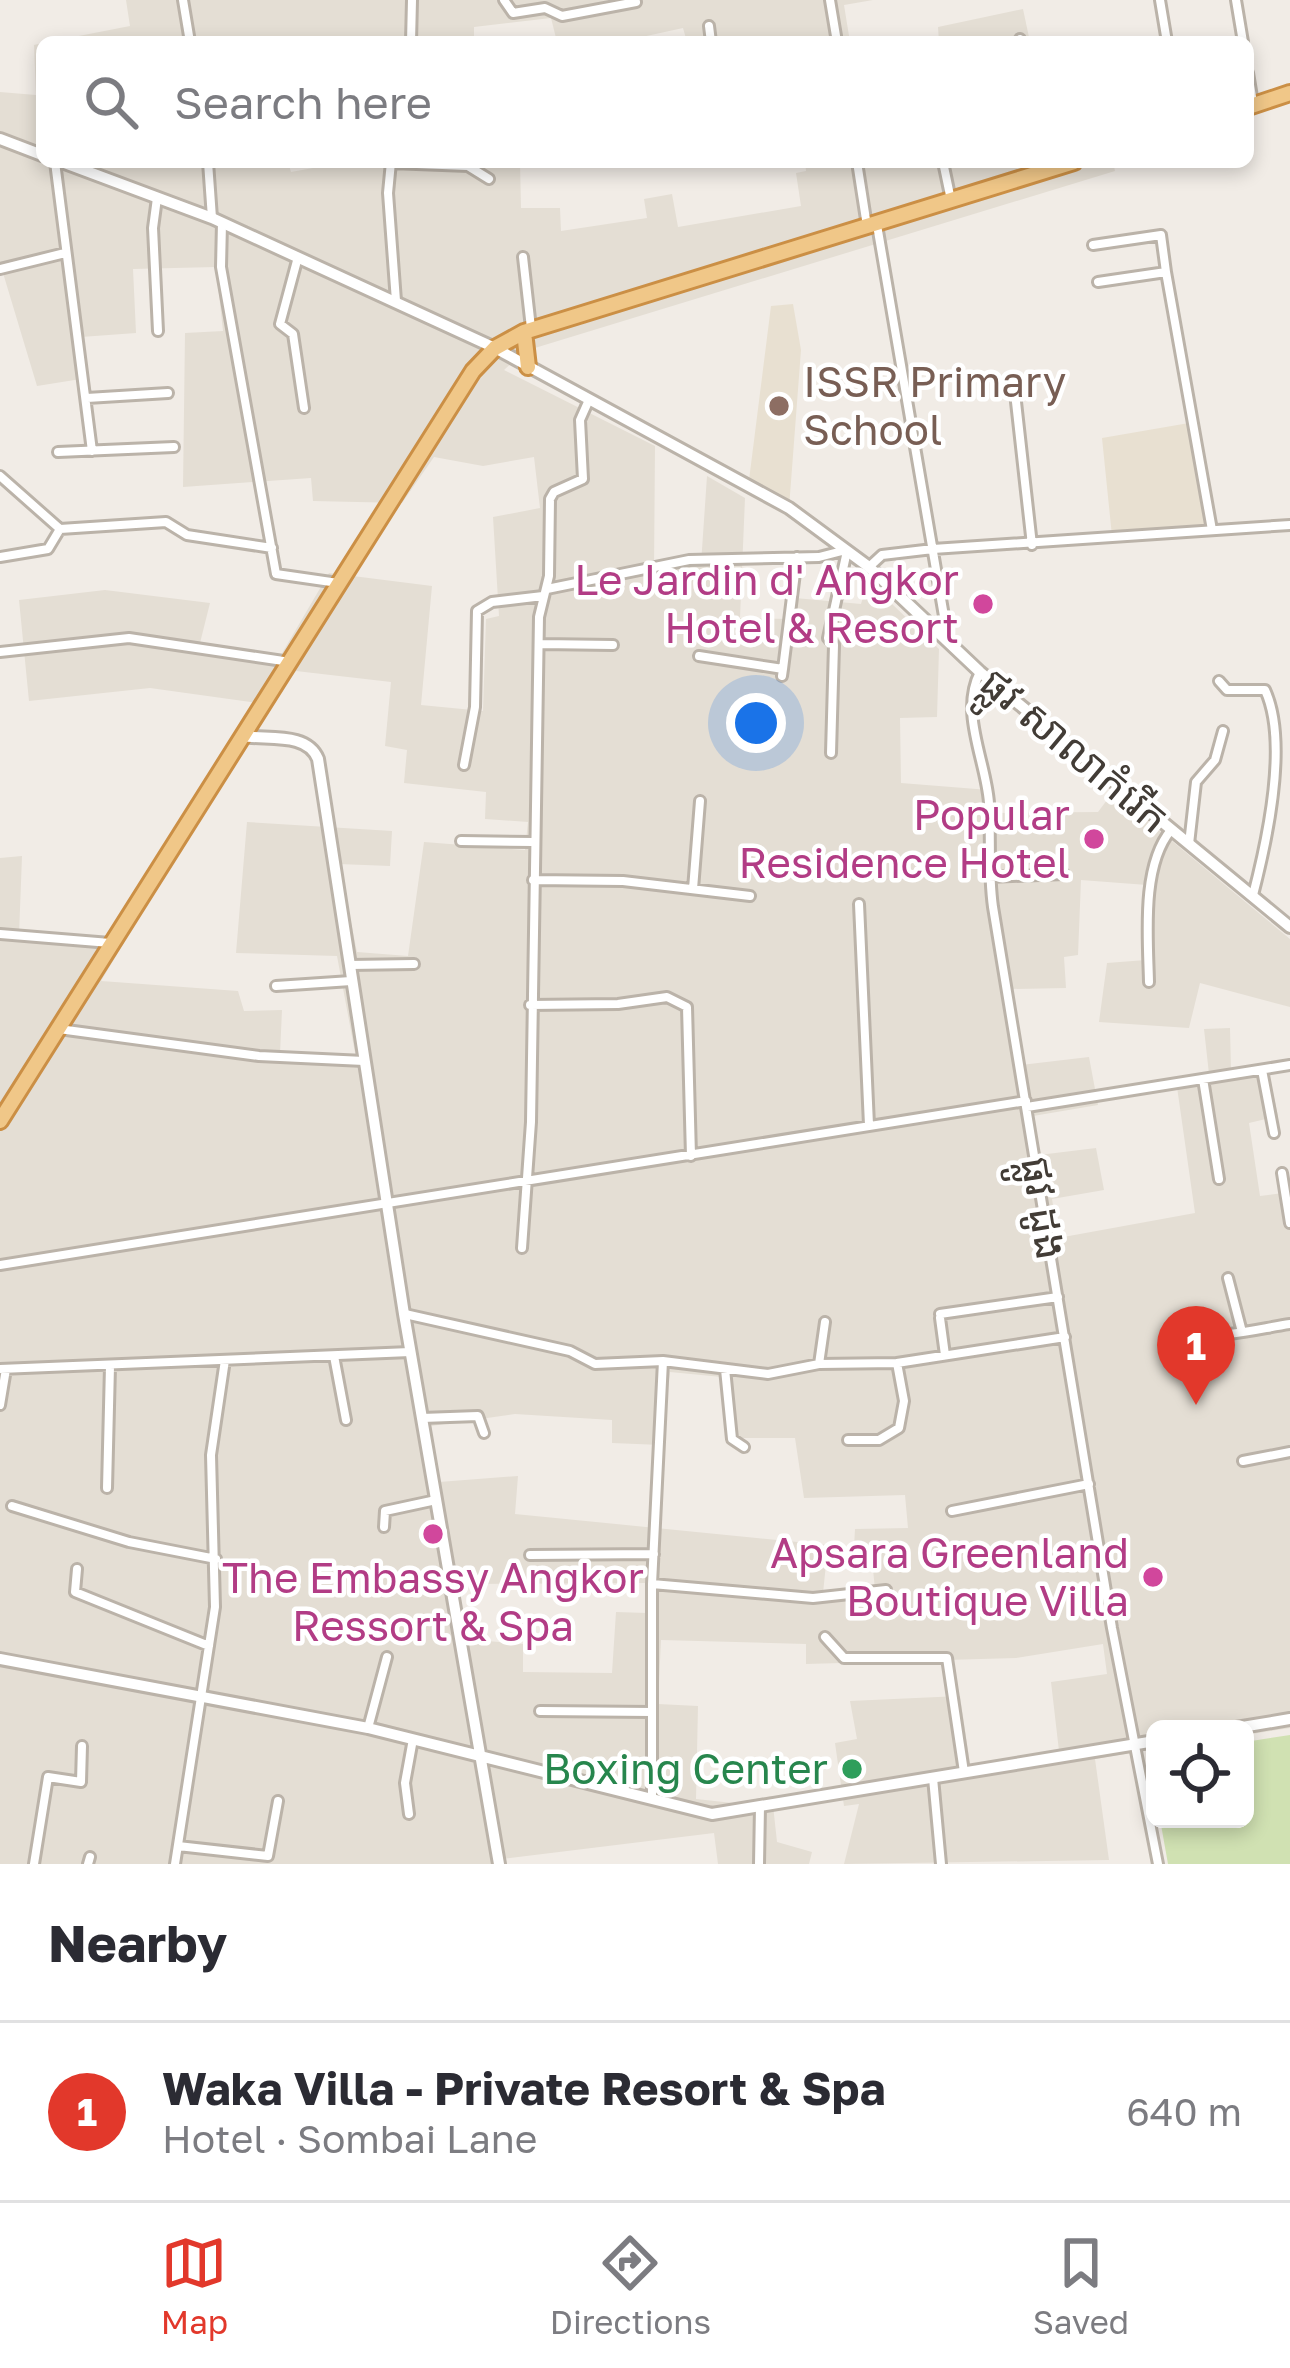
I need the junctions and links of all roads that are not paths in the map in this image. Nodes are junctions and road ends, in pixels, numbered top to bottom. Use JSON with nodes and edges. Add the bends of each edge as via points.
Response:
{"nodes":[{"id":1,"x":183,"y":0,"type":"edge"},
{"id":2,"x":412,"y":0,"type":"edge"},
{"id":3,"x":504,"y":0,"type":"edge"},
{"id":4,"x":830,"y":0,"type":"edge"},
{"id":5,"x":1160,"y":0,"type":"edge"},
{"id":6,"x":1235,"y":0,"type":"edge"},
{"id":7,"x":636,"y":2,"type":"edge"},
{"id":8,"x":709,"y":26,"type":"dead end"},
{"id":9,"x":189,"y":36,"type":"edge"},
{"id":10,"x":412,"y":36,"type":"edge"},
{"id":11,"x":710,"y":36,"type":"edge"},
{"id":12,"x":836,"y":36,"type":"edge"},
{"id":13,"x":1166,"y":36,"type":"edge"},
{"id":14,"x":1242,"y":36,"type":"edge"},
{"id":15,"x":1290,"y":93,"type":"edge"},
{"id":16,"x":1254,"y":105,"type":"edge"},
{"id":17,"x":0,"y":139,"type":"edge"},
{"id":18,"x":36,"y":152,"type":"edge"},
{"id":19,"x":58,"y":168,"type":"edge"},
{"id":20,"x":72,"y":168,"type":"edge"},
{"id":21,"x":209,"y":168,"type":"edge"},
{"id":22,"x":391,"y":168,"type":"edge"},
{"id":23,"x":471,"y":168,"type":"edge"},
{"id":24,"x":858,"y":168,"type":"edge"},
{"id":25,"x":944,"y":168,"type":"edge"},
{"id":26,"x":1056,"y":168,"type":"edge"},
{"id":27,"x":489,"y":179,"type":"dead end"},
{"id":28,"x":952,"y":201,"type":"junction"},
{"id":29,"x":156,"y":205,"type":"junction"},
{"id":30,"x":217,"y":220,"type":"junction"},
{"id":31,"x":872,"y":226,"type":"junction"},
{"id":32,"x":1094,"y":245,"type":"dead end"},
{"id":33,"x":65,"y":253,"type":"junction"},
{"id":34,"x":523,"y":256,"type":"dead end"},
{"id":35,"x":298,"y":257,"type":"junction"},
{"id":36,"x":0,"y":268,"type":"edge"},
{"id":37,"x":1166,"y":272,"type":"junction"},
{"id":38,"x":1098,"y":282,"type":"dead end"},
{"id":39,"x":396,"y":301,"type":"junction"},
{"id":40,"x":158,"y":331,"type":"dead end"},
{"id":41,"x":528,"y":331,"type":"junction"},
{"id":42,"x":496,"y":348,"type":"junction"},
{"id":43,"x":528,"y":368,"type":"junction"},
{"id":44,"x":1014,"y":383,"type":"dead end"},
{"id":45,"x":168,"y":392,"type":"dead end"},
{"id":46,"x":87,"y":398,"type":"junction"},
{"id":47,"x":588,"y":402,"type":"junction"},
{"id":48,"x":304,"y":408,"type":"dead end"},
{"id":49,"x":174,"y":447,"type":"dead end"},
{"id":50,"x":92,"y":451,"type":"junction"},
{"id":51,"x":58,"y":452,"type":"dead end"},
{"id":52,"x":0,"y":476,"type":"edge"},
{"id":53,"x":1290,"y":525,"type":"edge"},
{"id":54,"x":60,"y":529,"type":"junction"},
{"id":55,"x":1212,"y":530,"type":"junction"},
{"id":56,"x":1032,"y":545,"type":"junction"},
{"id":57,"x":272,"y":548,"type":"junction"},
{"id":58,"x":933,"y":549,"type":"junction"},
{"id":59,"x":846,"y":550,"type":"junction"},
{"id":60,"x":0,"y":557,"type":"edge"},
{"id":61,"x":797,"y":557,"type":"junction"},
{"id":62,"x":869,"y":567,"type":"junction"},
{"id":63,"x":338,"y":583,"type":"junction"},
{"id":64,"x":545,"y":592,"type":"junction"},
{"id":65,"x":942,"y":638,"type":"junction"},
{"id":66,"x":541,"y":644,"type":"junction"},
{"id":67,"x":613,"y":645,"type":"dead end"},
{"id":68,"x":0,"y":652,"type":"edge"},
{"id":69,"x":699,"y":656,"type":"dead end"},
{"id":70,"x":290,"y":662,"type":"junction"},
{"id":71,"x":976,"y":679,"type":"junction"},
{"id":72,"x":1219,"y":681,"type":"dead end"},
{"id":73,"x":1223,"y":731,"type":"dead end"},
{"id":74,"x":243,"y":736,"type":"junction"},
{"id":75,"x":831,"y":753,"type":"dead end"},
{"id":76,"x":464,"y":765,"type":"dead end"},
{"id":77,"x":700,"y":801,"type":"dead end"},
{"id":78,"x":1171,"y":830,"type":"junction"},
{"id":79,"x":461,"y":841,"type":"dead end"},
{"id":80,"x":533,"y":842,"type":"junction"},
{"id":81,"x":1189,"y":845,"type":"junction"},
{"id":82,"x":1064,"y":874,"type":"dead end"},
{"id":83,"x":989,"y":877,"type":"junction"},
{"id":84,"x":532,"y":880,"type":"junction"},
{"id":85,"x":693,"y":889,"type":"junction"},
{"id":86,"x":749,"y":896,"type":"dead end"},
{"id":87,"x":1252,"y":896,"type":"junction"},
{"id":88,"x":859,"y":904,"type":"dead end"},
{"id":89,"x":1290,"y":928,"type":"edge"},
{"id":90,"x":0,"y":934,"type":"edge"},
{"id":91,"x":112,"y":943,"type":"junction"},
{"id":92,"x":414,"y":964,"type":"dead end"},
{"id":93,"x":348,"y":965,"type":"junction"},
{"id":94,"x":351,"y":981,"type":"junction"},
{"id":95,"x":1149,"y":982,"type":"dead end"},
{"id":96,"x":276,"y":986,"type":"dead end"},
{"id":97,"x":530,"y":1004,"type":"junction"},
{"id":98,"x":59,"y":1029,"type":"junction"},
{"id":99,"x":364,"y":1060,"type":"junction"},
{"id":100,"x":1290,"y":1065,"type":"edge"},
{"id":101,"x":1262,"y":1070,"type":"junction"},
{"id":102,"x":1203,"y":1079,"type":"junction"},
{"id":103,"x":1026,"y":1104,"type":"junction"},
{"id":104,"x":0,"y":1121,"type":"edge"},
{"id":105,"x":869,"y":1125,"type":"junction"},
{"id":106,"x":1274,"y":1133,"type":"dead end"},
{"id":107,"x":691,"y":1156,"type":"junction"},
{"id":108,"x":1282,"y":1173,"type":"dead end"},
{"id":109,"x":1219,"y":1179,"type":"dead end"},
{"id":110,"x":529,"y":1182,"type":"junction"},
{"id":111,"x":387,"y":1205,"type":"junction"},
{"id":112,"x":1290,"y":1223,"type":"edge"},
{"id":113,"x":522,"y":1247,"type":"dead end"},
{"id":114,"x":0,"y":1265,"type":"edge"},
{"id":115,"x":1228,"y":1278,"type":"dead end"},
{"id":116,"x":1058,"y":1297,"type":"junction"},
{"id":117,"x":404,"y":1314,"type":"junction"},
{"id":118,"x":825,"y":1322,"type":"dead end"},
{"id":119,"x":1290,"y":1324,"type":"edge"},
{"id":120,"x":1242,"y":1332,"type":"junction"},
{"id":121,"x":1065,"y":1337,"type":"junction"},
{"id":122,"x":1176,"y":1346,"type":"dead end"},
{"id":123,"x":410,"y":1352,"type":"junction"},
{"id":124,"x":334,"y":1355,"type":"junction"},
{"id":125,"x":946,"y":1355,"type":"junction"},
{"id":126,"x":225,"y":1360,"type":"junction"},
{"id":127,"x":663,"y":1361,"type":"junction"},
{"id":128,"x":897,"y":1363,"type":"junction"},
{"id":129,"x":819,"y":1364,"type":"junction"},
{"id":130,"x":110,"y":1366,"type":"junction"},
{"id":131,"x":3,"y":1369,"type":"edge"},
{"id":132,"x":725,"y":1369,"type":"junction"},
{"id":133,"x":0,"y":1405,"type":"edge"},
{"id":134,"x":422,"y":1418,"type":"junction"},
{"id":135,"x":346,"y":1420,"type":"dead end"},
{"id":136,"x":484,"y":1433,"type":"dead end"},
{"id":137,"x":848,"y":1439,"type":"dead end"},
{"id":138,"x":744,"y":1448,"type":"dead end"},
{"id":139,"x":1290,"y":1452,"type":"edge"},
{"id":140,"x":1244,"y":1461,"type":"dead end"},
{"id":141,"x":1089,"y":1484,"type":"junction"},
{"id":142,"x":107,"y":1488,"type":"dead end"},
{"id":143,"x":436,"y":1501,"type":"junction"},
{"id":144,"x":12,"y":1505,"type":"dead end"},
{"id":145,"x":952,"y":1511,"type":"dead end"},
{"id":146,"x":384,"y":1527,"type":"dead end"},
{"id":147,"x":654,"y":1554,"type":"junction"},
{"id":148,"x":530,"y":1555,"type":"dead end"},
{"id":149,"x":216,"y":1559,"type":"junction"},
{"id":150,"x":77,"y":1569,"type":"dead end"},
{"id":151,"x":652,"y":1584,"type":"junction"},
{"id":152,"x":886,"y":1590,"type":"dead end"},
{"id":153,"x":825,"y":1637,"type":"dead end"},
{"id":154,"x":208,"y":1646,"type":"junction"},
{"id":155,"x":387,"y":1657,"type":"dead end"},
{"id":156,"x":0,"y":1658,"type":"edge"},
{"id":157,"x":201,"y":1692,"type":"junction"},
{"id":158,"x":540,"y":1711,"type":"dead end"},
{"id":159,"x":652,"y":1712,"type":"junction"},
{"id":160,"x":1290,"y":1719,"type":"edge"},
{"id":161,"x":1254,"y":1725,"type":"edge"},
{"id":162,"x":368,"y":1728,"type":"junction"},
{"id":163,"x":413,"y":1738,"type":"junction"},
{"id":164,"x":1146,"y":1742,"type":"edge"},
{"id":165,"x":1135,"y":1744,"type":"junction"},
{"id":166,"x":82,"y":1746,"type":"dead end"},
{"id":167,"x":481,"y":1753,"type":"junction"},
{"id":168,"x":964,"y":1772,"type":"junction"},
{"id":169,"x":933,"y":1777,"type":"junction"},
{"id":170,"x":652,"y":1798,"type":"junction"},
{"id":171,"x":278,"y":1801,"type":"dead end"},
{"id":172,"x":760,"y":1806,"type":"junction"},
{"id":173,"x":410,"y":1814,"type":"dead end"},
{"id":174,"x":178,"y":1846,"type":"junction"},
{"id":175,"x":34,"y":1864,"type":"edge"},
{"id":176,"x":175,"y":1864,"type":"edge"},
{"id":177,"x":499,"y":1864,"type":"edge"},
{"id":178,"x":759,"y":1864,"type":"edge"},
{"id":179,"x":941,"y":1864,"type":"edge"},
{"id":180,"x":1159,"y":1864,"type":"edge"}],
"edges":[{"from":1,"to":9,"type":"street"},
{"from":2,"to":10,"type":"street"},
{"from":3,"to":7,"type":"street","via":[[513,13],[545,8],[562,16]]},
{"from":4,"to":12,"type":"street"},
{"from":5,"to":13,"type":"street"},
{"from":6,"to":14,"type":"street"},
{"from":8,"to":11,"type":"street"},
{"from":15,"to":16,"type":"highway"},
{"from":17,"to":18,"type":"street"},
{"from":19,"to":33,"type":"street"},
{"from":20,"to":29,"type":"street","name":"ផ្លូវ សាលាកំរើក"},
{"from":21,"to":30,"type":"street"},
{"from":22,"to":39,"type":"street"},
{"from":23,"to":27,"type":"street"},
{"from":24,"to":31,"type":"street"},
{"from":25,"to":28,"type":"street"},
{"from":26,"to":28,"type":"highway"},
{"from":28,"to":31,"type":"highway"},
{"from":29,"to":30,"type":"street","name":"ផ្លូវ សាលាកំរើក"},
{"from":29,"to":40,"type":"street"},
{"from":30,"to":35,"type":"street","name":"ផ្លូវ សាលាកំរើក"},
{"from":30,"to":57,"type":"street"},
{"from":31,"to":41,"type":"highway"},
{"from":31,"to":58,"type":"street"},
{"from":32,"to":37,"type":"street","via":[[1161,235]]},
{"from":33,"to":36,"type":"street"},
{"from":33,"to":46,"type":"street"},
{"from":34,"to":41,"type":"street"},
{"from":35,"to":39,"type":"street","name":"ផ្លូវ សាលាកំរើក"},
{"from":35,"to":48,"type":"street","via":[[280,324],[295,341]]},
{"from":37,"to":38,"type":"street"},
{"from":37,"to":55,"type":"street"},
{"from":39,"to":42,"type":"street","name":"ផ្លូវ សាលាកំរើក"},
{"from":41,"to":42,"type":"highway"},
{"from":41,"to":43,"type":"highway"},
{"from":42,"to":43,"type":"street","name":"ផ្លូវ សាលាកំរើក"},
{"from":42,"to":63,"type":"highway","via":[[473,371]]},
{"from":43,"to":47,"type":"street","name":"ផ្លូវ សាលាកំរើក"},
{"from":44,"to":56,"type":"street"},
{"from":45,"to":46,"type":"street"},
{"from":46,"to":50,"type":"street"},
{"from":47,"to":59,"type":"street","name":"ផ្លូវ សាលាកំរើក","via":[[789,508]]},
{"from":47,"to":64,"type":"street","via":[[580,420],[583,479],[550,499]]},
{"from":49,"to":50,"type":"street"},
{"from":50,"to":51,"type":"street"},
{"from":52,"to":54,"type":"street"},
{"from":53,"to":55,"type":"street"},
{"from":54,"to":57,"type":"street","via":[[166,523],[187,535]]},
{"from":54,"to":60,"type":"street","via":[[48,549]]},
{"from":55,"to":56,"type":"street"},
{"from":56,"to":58,"type":"street"},
{"from":57,"to":63,"type":"street","via":[[277,578]]},
{"from":58,"to":62,"type":"street","via":[[882,556]]},
{"from":58,"to":65,"type":"street"},
{"from":59,"to":61,"type":"street"},
{"from":59,"to":62,"type":"street","name":"ផ្លូវ សាលាកំរើក"},
{"from":59,"to":75,"type":"street","via":[[828,638]]},
{"from":61,"to":64,"type":"street","via":[[688,560]]},
{"from":61,"to":69,"type":"street","via":[[783,672]]},
{"from":62,"to":65,"type":"street","name":"ផ្លូវ សាលាកំរើក"},
{"from":63,"to":70,"type":"highway"},
{"from":64,"to":66,"type":"street"},
{"from":64,"to":76,"type":"street","via":[[477,610]]},
{"from":65,"to":71,"type":"street","name":"ផ្លូវ សាលាកំរើក"},
{"from":66,"to":67,"type":"street"},
{"from":66,"to":80,"type":"street"},
{"from":68,"to":70,"type":"street","via":[[129,638]]},
{"from":70,"to":74,"type":"highway"},
{"from":71,"to":78,"type":"street","name":"ផ្លូវ សាលាកំរើក"},
{"from":71,"to":83,"type":"street","name":"ផ្លូវ ដូង"},
{"from":72,"to":87,"type":"street","via":[[1227,690],[1265,690],[1271,708],[1271,807]]},
{"from":73,"to":81,"type":"street","via":[[1196,782]]},
{"from":74,"to":91,"type":"highway"},
{"from":74,"to":93,"type":"street","via":[[313,748]]},
{"from":77,"to":85,"type":"street"},
{"from":78,"to":81,"type":"street","name":"ផ្លូវ សាលាកំរើក"},
{"from":78,"to":95,"type":"street","via":[[1154,872]]},
{"from":79,"to":80,"type":"street"},
{"from":80,"to":84,"type":"street"},
{"from":81,"to":87,"type":"street","name":"ផ្លូវ សាលាកំរើក"},
{"from":82,"to":83,"type":"street"},
{"from":83,"to":103,"type":"street","name":"ផ្លូវ ដូង"},
{"from":84,"to":85,"type":"street"},
{"from":84,"to":97,"type":"street"},
{"from":85,"to":86,"type":"street"},
{"from":87,"to":89,"type":"street","name":"ផ្លូវ សាលាកំរើក"},
{"from":88,"to":105,"type":"street"},
{"from":90,"to":91,"type":"street"},
{"from":91,"to":98,"type":"highway"},
{"from":92,"to":93,"type":"street"},
{"from":93,"to":94,"type":"street"},
{"from":94,"to":96,"type":"street"},
{"from":94,"to":99,"type":"street"},
{"from":97,"to":107,"type":"street","via":[[667,997],[687,1007]]},
{"from":97,"to":110,"type":"street"},
{"from":98,"to":99,"type":"street","via":[[259,1056]]},
{"from":98,"to":104,"type":"highway"},
{"from":99,"to":111,"type":"street"},
{"from":100,"to":101,"type":"street"},
{"from":101,"to":102,"type":"street"},
{"from":101,"to":106,"type":"street"},
{"from":102,"to":103,"type":"street"},
{"from":102,"to":109,"type":"street"},
{"from":103,"to":105,"type":"street"},
{"from":103,"to":116,"type":"street","name":"ផ្លូវ ដូង"},
{"from":105,"to":107,"type":"street"},
{"from":107,"to":110,"type":"street"},
{"from":108,"to":112,"type":"street"},
{"from":110,"to":111,"type":"street"},
{"from":110,"to":113,"type":"street"},
{"from":111,"to":114,"type":"street"},
{"from":111,"to":117,"type":"street"},
{"from":115,"to":120,"type":"street"},
{"from":116,"to":121,"type":"street","name":"ផ្លូវ ដូង"},
{"from":116,"to":125,"type":"street","via":[[940,1316]]},
{"from":117,"to":123,"type":"street"},
{"from":117,"to":127,"type":"street","via":[[570,1351],[595,1364]]},
{"from":118,"to":129,"type":"street"},
{"from":119,"to":120,"type":"street"},
{"from":120,"to":122,"type":"street","via":[[1191,1330]]},
{"from":121,"to":125,"type":"street"},
{"from":121,"to":141,"type":"street","name":"ផ្លូវ ដូង"},
{"from":123,"to":124,"type":"street"},
{"from":123,"to":134,"type":"street"},
{"from":124,"to":126,"type":"street"},
{"from":124,"to":135,"type":"street"},
{"from":125,"to":128,"type":"street"},
{"from":126,"to":130,"type":"street"},
{"from":126,"to":149,"type":"street","via":[[211,1455]]},
{"from":127,"to":132,"type":"street"},
{"from":127,"to":147,"type":"street"},
{"from":128,"to":129,"type":"street"},
{"from":128,"to":137,"type":"street","via":[[899,1428],[879,1439]]},
{"from":129,"to":132,"type":"street","via":[[768,1374]]},
{"from":130,"to":131,"type":"street"},
{"from":130,"to":142,"type":"street"},
{"from":131,"to":133,"type":"street"},
{"from":132,"to":138,"type":"street","via":[[732,1439]]},
{"from":134,"to":136,"type":"street","via":[[478,1416]]},
{"from":134,"to":143,"type":"street"},
{"from":139,"to":140,"type":"street"},
{"from":141,"to":145,"type":"street"},
{"from":141,"to":165,"type":"street","name":"ផ្លូវ ដូង"},
{"from":143,"to":146,"type":"street","via":[[385,1510]]},
{"from":143,"to":167,"type":"street"},
{"from":144,"to":149,"type":"street"},
{"from":147,"to":148,"type":"street"},
{"from":147,"to":151,"type":"street"},
{"from":149,"to":154,"type":"street"},
{"from":150,"to":154,"type":"street","via":[[75,1592]]},
{"from":151,"to":152,"type":"street","via":[[813,1598]]},
{"from":151,"to":159,"type":"street"},
{"from":153,"to":168,"type":"street","via":[[844,1658],[947,1658]]},
{"from":154,"to":157,"type":"street"},
{"from":155,"to":162,"type":"street"},
{"from":156,"to":157,"type":"street"},
{"from":157,"to":162,"type":"street"},
{"from":157,"to":174,"type":"street"},
{"from":158,"to":159,"type":"street"},
{"from":159,"to":170,"type":"street"},
{"from":160,"to":161,"type":"street"},
{"from":162,"to":163,"type":"street"},
{"from":163,"to":167,"type":"street"},
{"from":163,"to":173,"type":"street","via":[[405,1783]]},
{"from":164,"to":165,"type":"street"},
{"from":165,"to":168,"type":"street"},
{"from":165,"to":180,"type":"street","name":"ផ្លូវ ដូង"},
{"from":166,"to":175,"type":"street","via":[[81,1782],[48,1777]]},
{"from":167,"to":170,"type":"street"},
{"from":167,"to":177,"type":"street"},
{"from":168,"to":169,"type":"street"},
{"from":169,"to":172,"type":"street"},
{"from":169,"to":179,"type":"street"},
{"from":170,"to":172,"type":"street","via":[[712,1814]]},
{"from":171,"to":174,"type":"street","via":[[268,1856]]},
{"from":172,"to":178,"type":"street"},
{"from":174,"to":176,"type":"street"}]}
